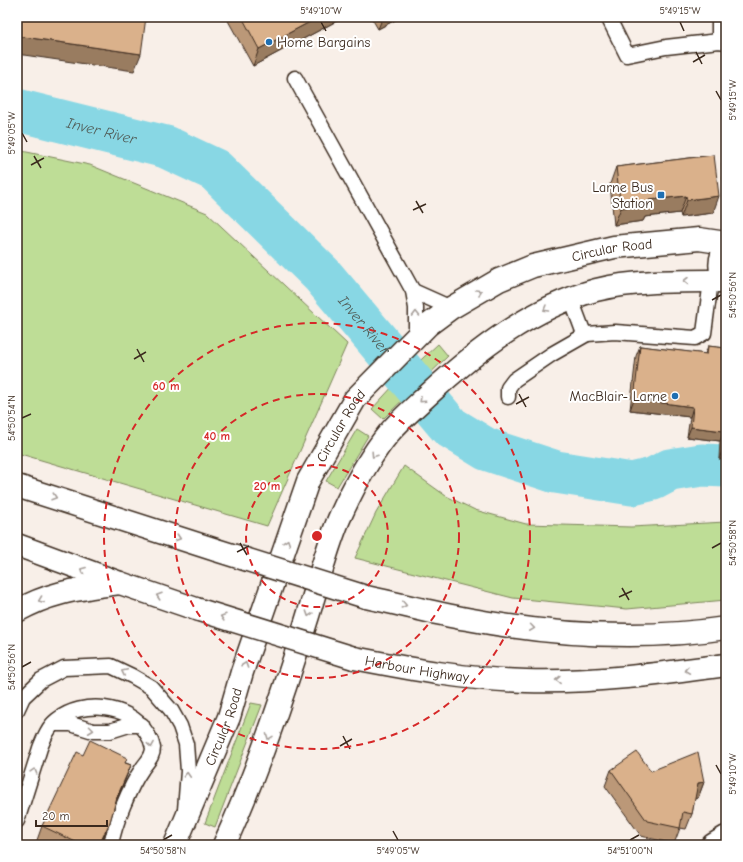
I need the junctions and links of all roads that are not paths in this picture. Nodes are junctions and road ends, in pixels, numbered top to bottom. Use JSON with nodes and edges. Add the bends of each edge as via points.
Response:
{"nodes":[{"id":1,"x":608,"y":17,"type":"edge"},
{"id":2,"x":719,"y":17,"type":"edge"},
{"id":3,"x":722,"y":42,"type":"edge"},
{"id":4,"x":295,"y":78,"type":"dead end"},
{"id":5,"x":726,"y":244,"type":"edge"},
{"id":6,"x":721,"y":282,"type":"edge"},
{"id":7,"x":413,"y":291,"type":"junction"},
{"id":8,"x":571,"y":299,"type":"junction"},
{"id":9,"x":451,"y":308,"type":"junction"},
{"id":10,"x":587,"y":334,"type":"junction"},
{"id":11,"x":415,"y":338,"type":"junction"},
{"id":12,"x":508,"y":397,"type":"dead end"},
{"id":13,"x":17,"y":486,"type":"edge"},
{"id":14,"x":17,"y":545,"type":"edge"},
{"id":15,"x":120,"y":583,"type":"junction"},
{"id":16,"x":17,"y":611,"type":"edge"},
{"id":17,"x":726,"y":628,"type":"edge"},
{"id":18,"x":726,"y":665,"type":"edge"},
{"id":19,"x":17,"y":710,"type":"edge"},
{"id":20,"x":53,"y":724,"type":"junction"},
{"id":21,"x":142,"y":725,"type":"junction"},
{"id":22,"x":17,"y":821,"type":"edge"},
{"id":23,"x":179,"y":837,"type":"edge"},
{"id":24,"x":726,"y":837,"type":"edge"},
{"id":25,"x":111,"y":845,"type":"edge"},
{"id":26,"x":224,"y":845,"type":"edge"},
{"id":27,"x":714,"y":845,"type":"edge"}],
"edges":[{"from":1,"to":3,"type":"lane","via":[[626,55],[666,47]]},
{"from":2,"to":3,"type":"lane"},
{"from":4,"to":7,"type":"lane"},
{"from":5,"to":6,"type":"main road","via":[[720,262]]},
{"from":9,"to":5,"type":"main road","name":"Circular Road","one_way":true,"via":[[499,280],[533,266],[621,247],[699,239]]},
{"from":6,"to":8,"type":"main road","one_way":true,"via":[[679,281],[617,286]]},
{"from":6,"to":10,"type":"lane","via":[[704,332],[695,338],[614,332]]},
{"from":7,"to":9,"type":"lane"},
{"from":11,"to":7,"type":"lane","one_way":true,"via":[[416,308]]},
{"from":8,"to":10,"type":"lane"},
{"from":8,"to":26,"type":"main road","one_way":true,"via":[[555,304],[492,340],[397,424],[370,461],[339,520],[271,731]]},
{"from":9,"to":11,"type":"main road","name":"Circular Road"},
{"from":10,"to":12,"type":"lane","via":[[514,380],[508,388]]},
{"from":23,"to":11,"type":"main road","name":"Circular Road","one_way":true,"via":[[229,717],[308,481],[355,399]]},
{"from":13,"to":17,"type":"main road","one_way":true,"bridge":true,"via":[[366,597],[467,619],[555,632],[637,636]]},
{"from":15,"to":14,"type":"main road","name":"Harbour Highway","one_way":true},
{"from":15,"to":16,"type":"main road","one_way":true,"via":[[65,591]]},
{"from":18,"to":15,"type":"main road","name":"Harbour Highway","one_way":true,"bridge":true,"via":[[634,678],[526,682],[435,673],[354,658]]},
{"from":23,"to":19,"type":"lane","one_way":true,"via":[[188,770],[186,744],[172,710],[151,687],[111,666],[64,668],[41,680],[23,697]]},
{"from":20,"to":21,"type":"lane","one_way":true,"via":[[71,724],[93,731],[110,731],[129,725]]},
{"from":20,"to":21,"type":"lane","via":[[72,712],[103,708],[132,716]]},
{"from":22,"to":20,"type":"lane","one_way":true,"via":[[44,737]]},
{"from":21,"to":25,"type":"lane","one_way":true,"via":[[149,736],[152,748],[150,759],[141,770],[114,827]]},
{"from":24,"to":27,"type":"main road"}]}
